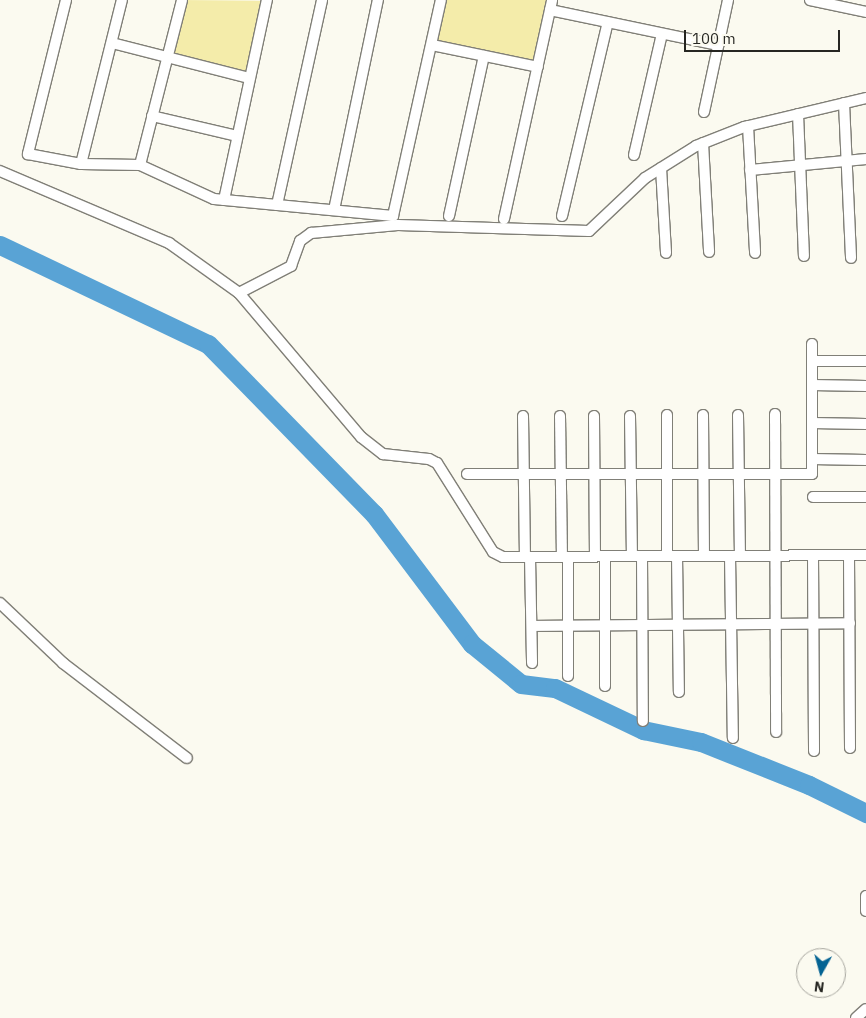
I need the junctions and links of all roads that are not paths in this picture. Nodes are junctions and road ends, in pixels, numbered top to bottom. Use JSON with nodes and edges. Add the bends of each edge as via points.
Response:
{"nodes":[{"id":1,"x":66,"y":0,"type":"edge"},
{"id":2,"x":122,"y":0,"type":"edge"},
{"id":3,"x":182,"y":0,"type":"edge"},
{"id":4,"x":265,"y":0,"type":"edge"},
{"id":5,"x":322,"y":0,"type":"edge"},
{"id":6,"x":378,"y":0,"type":"edge"},
{"id":7,"x":441,"y":0,"type":"edge"},
{"id":8,"x":728,"y":0,"type":"edge"},
{"id":9,"x":810,"y":0,"type":"edge"},
{"id":10,"x":551,"y":5,"type":"edge"},
{"id":11,"x":866,"y":12,"type":"edge"},
{"id":12,"x":608,"y":22,"type":"junction"},
{"id":13,"x":662,"y":34,"type":"junction"},
{"id":14,"x":112,"y":43,"type":"junction"},
{"id":15,"x":432,"y":45,"type":"junction"},
{"id":16,"x":718,"y":45,"type":"junction"},
{"id":17,"x":484,"y":56,"type":"junction"},
{"id":18,"x":168,"y":59,"type":"junction"},
{"id":19,"x":538,"y":67,"type":"junction"},
{"id":20,"x":249,"y":78,"type":"junction"},
{"id":21,"x":866,"y":98,"type":"edge"},
{"id":22,"x":844,"y":103,"type":"junction"},
{"id":23,"x":704,"y":112,"type":"dead end"},
{"id":24,"x":798,"y":114,"type":"junction"},
{"id":25,"x":152,"y":116,"type":"junction"},
{"id":26,"x":748,"y":126,"type":"junction"},
{"id":27,"x":237,"y":136,"type":"junction"},
{"id":28,"x":702,"y":143,"type":"junction"},
{"id":29,"x":634,"y":155,"type":"dead end"},
{"id":30,"x":866,"y":159,"type":"edge"},
{"id":31,"x":848,"y":160,"type":"junction"},
{"id":32,"x":81,"y":164,"type":"junction"},
{"id":33,"x":800,"y":164,"type":"junction"},
{"id":34,"x":140,"y":165,"type":"junction"},
{"id":35,"x":661,"y":168,"type":"junction"},
{"id":36,"x":750,"y":170,"type":"junction"},
{"id":37,"x":0,"y":171,"type":"edge"},
{"id":38,"x":224,"y":200,"type":"junction"},
{"id":39,"x":277,"y":205,"type":"junction"},
{"id":40,"x":334,"y":210,"type":"junction"},
{"id":41,"x":449,"y":216,"type":"dead end"},
{"id":42,"x":562,"y":216,"type":"dead end"},
{"id":43,"x":504,"y":219,"type":"dead end"},
{"id":44,"x":709,"y":252,"type":"dead end"},
{"id":45,"x":666,"y":253,"type":"dead end"},
{"id":46,"x":755,"y":253,"type":"dead end"},
{"id":47,"x":804,"y":256,"type":"dead end"},
{"id":48,"x":852,"y":258,"type":"dead end"},
{"id":49,"x":239,"y":293,"type":"junction"},
{"id":50,"x":812,"y":344,"type":"dead end"},
{"id":51,"x":812,"y":361,"type":"junction"},
{"id":52,"x":866,"y":361,"type":"edge"},
{"id":53,"x":812,"y":385,"type":"junction"},
{"id":54,"x":866,"y":386,"type":"edge"},
{"id":55,"x":775,"y":414,"type":"dead end"},
{"id":56,"x":667,"y":415,"type":"dead end"},
{"id":57,"x":703,"y":415,"type":"dead end"},
{"id":58,"x":738,"y":415,"type":"dead end"},
{"id":59,"x":523,"y":416,"type":"dead end"},
{"id":60,"x":560,"y":416,"type":"dead end"},
{"id":61,"x":594,"y":416,"type":"dead end"},
{"id":62,"x":630,"y":416,"type":"dead end"},
{"id":63,"x":812,"y":423,"type":"junction"},
{"id":64,"x":866,"y":424,"type":"edge"},
{"id":65,"x":812,"y":459,"type":"junction"},
{"id":66,"x":866,"y":460,"type":"edge"},
{"id":67,"x":467,"y":474,"type":"dead end"},
{"id":68,"x":524,"y":474,"type":"junction"},
{"id":69,"x":561,"y":474,"type":"junction"},
{"id":70,"x":739,"y":474,"type":"junction"},
{"id":71,"x":775,"y":474,"type":"junction"},
{"id":72,"x":631,"y":476,"type":"junction"},
{"id":73,"x":668,"y":476,"type":"junction"},
{"id":74,"x":704,"y":476,"type":"junction"},
{"id":75,"x":594,"y":477,"type":"junction"},
{"id":76,"x":813,"y":497,"type":"dead end"},
{"id":77,"x":866,"y":497,"type":"edge"},
{"id":78,"x":775,"y":555,"type":"junction"},
{"id":79,"x":813,"y":555,"type":"junction"},
{"id":80,"x":850,"y":555,"type":"junction"},
{"id":81,"x":866,"y":555,"type":"edge"},
{"id":82,"x":600,"y":556,"type":"junction"},
{"id":83,"x":637,"y":556,"type":"junction"},
{"id":84,"x":672,"y":556,"type":"junction"},
{"id":85,"x":704,"y":556,"type":"junction"},
{"id":86,"x":735,"y":556,"type":"junction"},
{"id":87,"x":528,"y":557,"type":"junction"},
{"id":88,"x":565,"y":557,"type":"junction"},
{"id":89,"x":0,"y":603,"type":"edge"},
{"id":90,"x":775,"y":622,"type":"junction"},
{"id":91,"x":814,"y":622,"type":"junction"},
{"id":92,"x":732,"y":623,"type":"junction"},
{"id":93,"x":850,"y":623,"type":"junction"},
{"id":94,"x":678,"y":625,"type":"junction"},
{"id":95,"x":532,"y":626,"type":"junction"},
{"id":96,"x":570,"y":626,"type":"junction"},
{"id":97,"x":643,"y":626,"type":"junction"},
{"id":98,"x":606,"y":627,"type":"junction"},
{"id":99,"x":532,"y":663,"type":"dead end"},
{"id":100,"x":568,"y":676,"type":"dead end"},
{"id":101,"x":605,"y":686,"type":"dead end"},
{"id":102,"x":679,"y":692,"type":"dead end"},
{"id":103,"x":643,"y":722,"type":"dead end"},
{"id":104,"x":776,"y":732,"type":"dead end"},
{"id":105,"x":733,"y":738,"type":"dead end"},
{"id":106,"x":850,"y":748,"type":"dead end"},
{"id":107,"x":814,"y":751,"type":"dead end"},
{"id":108,"x":187,"y":758,"type":"dead end"},
{"id":109,"x":866,"y":896,"type":"edge"},
{"id":110,"x":866,"y":911,"type":"edge"},
{"id":111,"x":866,"y":1009,"type":"edge"},
{"id":112,"x":856,"y":1018,"type":"edge"}],
"edges":[{"from":1,"to":32,"type":"street","via":[[28,154]]},
{"from":2,"to":14,"type":"street"},
{"from":3,"to":18,"type":"street"},
{"from":4,"to":20,"type":"street"},
{"from":5,"to":39,"type":"street"},
{"from":6,"to":40,"type":"street"},
{"from":7,"to":15,"type":"street"},
{"from":8,"to":16,"type":"street"},
{"from":9,"to":11,"type":"street"},
{"from":10,"to":12,"type":"street"},
{"from":10,"to":19,"type":"street"},
{"from":12,"to":13,"type":"street"},
{"from":12,"to":42,"type":"street"},
{"from":13,"to":16,"type":"street"},
{"from":13,"to":29,"type":"street"},
{"from":14,"to":18,"type":"street"},
{"from":14,"to":32,"type":"street"},
{"from":15,"to":17,"type":"street"},
{"from":15,"to":40,"type":"street","via":[[394,216]]},
{"from":16,"to":23,"type":"street"},
{"from":17,"to":19,"type":"street"},
{"from":17,"to":41,"type":"street"},
{"from":18,"to":20,"type":"street"},
{"from":18,"to":25,"type":"street"},
{"from":19,"to":43,"type":"street"},
{"from":20,"to":27,"type":"street"},
{"from":21,"to":22,"type":"street"},
{"from":22,"to":24,"type":"street"},
{"from":22,"to":31,"type":"street"},
{"from":24,"to":26,"type":"street"},
{"from":24,"to":33,"type":"street"},
{"from":25,"to":27,"type":"street"},
{"from":25,"to":34,"type":"street"},
{"from":26,"to":28,"type":"street"},
{"from":26,"to":36,"type":"street"},
{"from":27,"to":38,"type":"street"},
{"from":28,"to":35,"type":"street"},
{"from":28,"to":44,"type":"street"},
{"from":30,"to":31,"type":"street"},
{"from":31,"to":33,"type":"street"},
{"from":31,"to":48,"type":"street"},
{"from":32,"to":34,"type":"street"},
{"from":33,"to":36,"type":"street"},
{"from":33,"to":47,"type":"street"},
{"from":34,"to":38,"type":"street","via":[[214,200]]},
{"from":35,"to":45,"type":"street"},
{"from":35,"to":49,"type":"street","via":[[589,230],[398,225],[311,233],[300,241],[291,266]]},
{"from":36,"to":46,"type":"street"},
{"from":37,"to":49,"type":"street","via":[[169,243]]},
{"from":38,"to":39,"type":"street"},
{"from":39,"to":40,"type":"street"},
{"from":49,"to":87,"type":"street","via":[[361,437],[383,454],[429,459],[437,463],[494,552],[503,557]]},
{"from":50,"to":51,"type":"street"},
{"from":51,"to":52,"type":"street"},
{"from":51,"to":53,"type":"street"},
{"from":53,"to":54,"type":"street"},
{"from":53,"to":63,"type":"street"},
{"from":55,"to":71,"type":"street"},
{"from":56,"to":73,"type":"street"},
{"from":57,"to":74,"type":"street"},
{"from":58,"to":70,"type":"street"},
{"from":59,"to":68,"type":"street"},
{"from":60,"to":69,"type":"street"},
{"from":61,"to":75,"type":"street"},
{"from":62,"to":72,"type":"street"},
{"from":63,"to":64,"type":"street"},
{"from":63,"to":65,"type":"street"},
{"from":65,"to":66,"type":"street"},
{"from":65,"to":71,"type":"street","via":[[812,474]]},
{"from":67,"to":68,"type":"street"},
{"from":68,"to":69,"type":"street"},
{"from":68,"to":87,"type":"street"},
{"from":69,"to":75,"type":"street"},
{"from":69,"to":88,"type":"street"},
{"from":70,"to":71,"type":"street"},
{"from":70,"to":74,"type":"street"},
{"from":70,"to":86,"type":"street"},
{"from":71,"to":78,"type":"street"},
{"from":72,"to":73,"type":"street"},
{"from":72,"to":75,"type":"street"},
{"from":72,"to":83,"type":"street"},
{"from":73,"to":74,"type":"street"},
{"from":73,"to":84,"type":"street"},
{"from":74,"to":85,"type":"street"},
{"from":75,"to":82,"type":"street"},
{"from":76,"to":77,"type":"street"},
{"from":78,"to":79,"type":"street"},
{"from":78,"to":86,"type":"street"},
{"from":78,"to":90,"type":"street"},
{"from":79,"to":80,"type":"street"},
{"from":79,"to":91,"type":"street"},
{"from":80,"to":81,"type":"street"},
{"from":80,"to":93,"type":"street"},
{"from":82,"to":83,"type":"street"},
{"from":82,"to":88,"type":"street"},
{"from":82,"to":98,"type":"street"},
{"from":83,"to":84,"type":"street"},
{"from":83,"to":97,"type":"street"},
{"from":84,"to":85,"type":"street"},
{"from":84,"to":94,"type":"street"},
{"from":85,"to":86,"type":"street"},
{"from":86,"to":92,"type":"street"},
{"from":87,"to":88,"type":"street"},
{"from":87,"to":95,"type":"street"},
{"from":88,"to":96,"type":"street"},
{"from":89,"to":108,"type":"street","via":[[63,663]]},
{"from":90,"to":91,"type":"street"},
{"from":90,"to":92,"type":"street"},
{"from":90,"to":104,"type":"street"},
{"from":91,"to":93,"type":"street"},
{"from":91,"to":107,"type":"street"},
{"from":92,"to":94,"type":"street"},
{"from":92,"to":105,"type":"street"},
{"from":93,"to":106,"type":"street"},
{"from":94,"to":97,"type":"street"},
{"from":94,"to":102,"type":"street"},
{"from":95,"to":96,"type":"street"},
{"from":95,"to":99,"type":"street"},
{"from":96,"to":98,"type":"street"},
{"from":96,"to":100,"type":"street"},
{"from":97,"to":98,"type":"street"},
{"from":97,"to":103,"type":"street"},
{"from":98,"to":101,"type":"street"},
{"from":109,"to":110,"type":"street"},
{"from":111,"to":112,"type":"street"}]}
